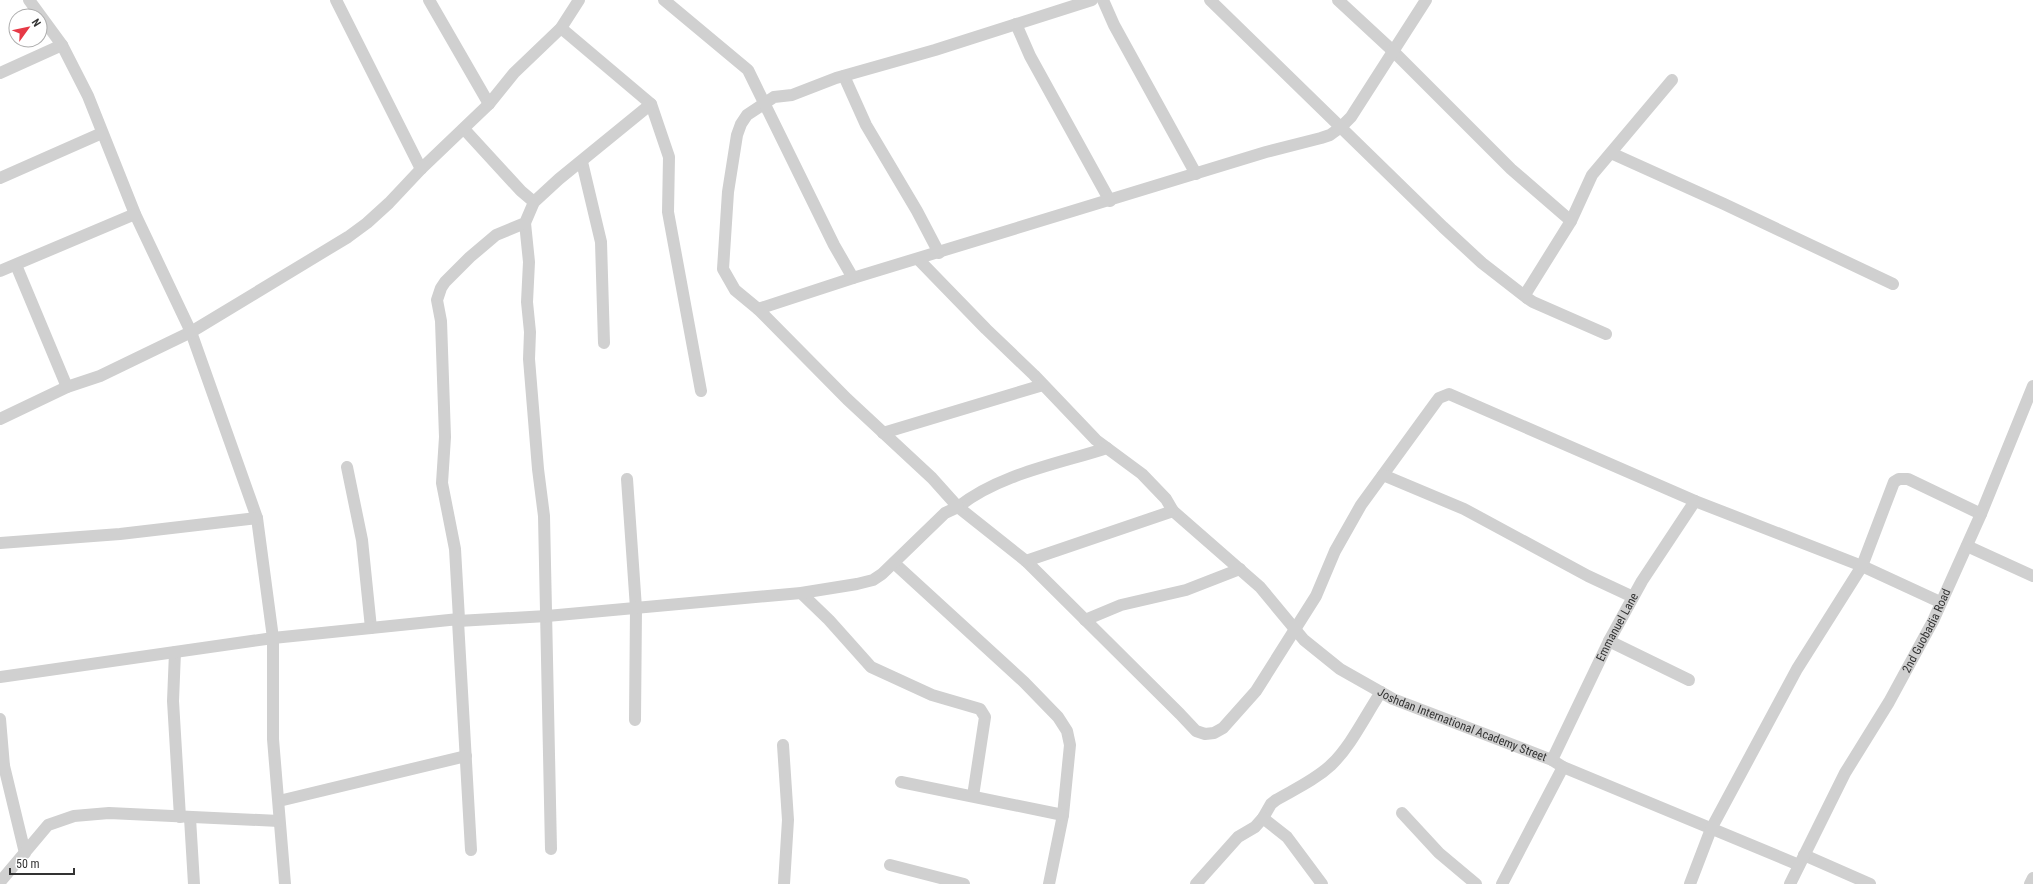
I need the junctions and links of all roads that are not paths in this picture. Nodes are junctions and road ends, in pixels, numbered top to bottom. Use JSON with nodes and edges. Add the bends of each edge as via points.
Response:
{"nodes":[{"id":1,"x":29,"y":0,"type":"edge"},
{"id":2,"x":336,"y":0,"type":"edge"},
{"id":3,"x":429,"y":0,"type":"edge"},
{"id":4,"x":579,"y":0,"type":"edge"},
{"id":5,"x":664,"y":0,"type":"edge"},
{"id":6,"x":1092,"y":0,"type":"edge"},
{"id":7,"x":1103,"y":0,"type":"edge"},
{"id":8,"x":1210,"y":0,"type":"edge"},
{"id":9,"x":1338,"y":0,"type":"edge"},
{"id":10,"x":1426,"y":0,"type":"edge"},
{"id":11,"x":1058,"y":5,"type":"edge"},
{"id":12,"x":1016,"y":24,"type":"junction"},
{"id":13,"x":561,"y":28,"type":"junction"},
{"id":14,"x":62,"y":45,"type":"junction"},
{"id":15,"x":1393,"y":51,"type":"junction"},
{"id":16,"x":0,"y":73,"type":"edge"},
{"id":17,"x":844,"y":76,"type":"junction"},
{"id":18,"x":1672,"y":80,"type":"dead end"},
{"id":19,"x":766,"y":103,"type":"junction"},
{"id":20,"x":489,"y":104,"type":"junction"},
{"id":21,"x":651,"y":104,"type":"junction"},
{"id":22,"x":1340,"y":128,"type":"junction"},
{"id":23,"x":464,"y":129,"type":"junction"},
{"id":24,"x":102,"y":133,"type":"junction"},
{"id":25,"x":1610,"y":153,"type":"junction"},
{"id":26,"x":582,"y":162,"type":"junction"},
{"id":27,"x":421,"y":169,"type":"junction"},
{"id":28,"x":1196,"y":174,"type":"junction"},
{"id":29,"x":0,"y":178,"type":"edge"},
{"id":30,"x":1110,"y":201,"type":"junction"},
{"id":31,"x":534,"y":202,"type":"junction"},
{"id":32,"x":135,"y":214,"type":"junction"},
{"id":33,"x":1571,"y":221,"type":"junction"},
{"id":34,"x":525,"y":223,"type":"junction"},
{"id":35,"x":939,"y":253,"type":"junction"},
{"id":36,"x":918,"y":259,"type":"junction"},
{"id":37,"x":16,"y":265,"type":"junction"},
{"id":38,"x":0,"y":271,"type":"edge"},
{"id":39,"x":853,"y":278,"type":"junction"},
{"id":40,"x":1893,"y":284,"type":"dead end"},
{"id":41,"x":1527,"y":298,"type":"junction"},
{"id":42,"x":758,"y":309,"type":"junction"},
{"id":43,"x":191,"y":332,"type":"junction"},
{"id":44,"x":1606,"y":334,"type":"dead end"},
{"id":45,"x":604,"y":343,"type":"dead end"},
{"id":46,"x":1043,"y":385,"type":"junction"},
{"id":47,"x":2033,"y":386,"type":"edge"},
{"id":48,"x":67,"y":387,"type":"junction"},
{"id":49,"x":700,"y":391,"type":"dead end"},
{"id":50,"x":0,"y":419,"type":"edge"},
{"id":51,"x":883,"y":433,"type":"junction"},
{"id":52,"x":1107,"y":448,"type":"junction"},
{"id":53,"x":347,"y":467,"type":"dead end"},
{"id":54,"x":1383,"y":475,"type":"junction"},
{"id":55,"x":627,"y":479,"type":"dead end"},
{"id":56,"x":1695,"y":501,"type":"junction"},
{"id":57,"x":958,"y":507,"type":"junction"},
{"id":58,"x":1173,"y":511,"type":"junction"},
{"id":59,"x":1981,"y":514,"type":"junction"},
{"id":60,"x":257,"y":518,"type":"junction"},
{"id":61,"x":0,"y":544,"type":"edge"},
{"id":62,"x":1967,"y":546,"type":"junction"},
{"id":63,"x":1026,"y":561,"type":"junction"},
{"id":64,"x":894,"y":563,"type":"junction"},
{"id":65,"x":1862,"y":566,"type":"junction"},
{"id":66,"x":1240,"y":569,"type":"junction"},
{"id":67,"x":2033,"y":576,"type":"edge"},
{"id":68,"x":801,"y":592,"type":"junction"},
{"id":69,"x":1633,"y":598,"type":"junction"},
{"id":70,"x":1940,"y":602,"type":"junction"},
{"id":71,"x":636,"y":608,"type":"junction"},
{"id":72,"x":547,"y":616,"type":"junction"},
{"id":73,"x":459,"y":620,"type":"junction"},
{"id":74,"x":1085,"y":620,"type":"junction"},
{"id":75,"x":371,"y":628,"type":"junction"},
{"id":76,"x":1294,"y":629,"type":"junction"},
{"id":77,"x":273,"y":638,"type":"junction"},
{"id":78,"x":1609,"y":641,"type":"junction"},
{"id":79,"x":175,"y":652,"type":"junction"},
{"id":80,"x":0,"y":677,"type":"edge"},
{"id":81,"x":1689,"y":680,"type":"dead end"},
{"id":82,"x":1381,"y":692,"type":"junction"},
{"id":83,"x":0,"y":719,"type":"edge"},
{"id":84,"x":635,"y":720,"type":"dead end"},
{"id":85,"x":783,"y":745,"type":"dead end"},
{"id":86,"x":466,"y":756,"type":"junction"},
{"id":87,"x":1552,"y":760,"type":"junction"},
{"id":88,"x":2,"y":767,"type":"edge"},
{"id":89,"x":1563,"y":767,"type":"junction"},
{"id":90,"x":901,"y":782,"type":"dead end"},
{"id":91,"x":973,"y":796,"type":"junction"},
{"id":92,"x":279,"y":801,"type":"junction"},
{"id":93,"x":1402,"y":813,"type":"dead end"},
{"id":94,"x":1063,"y":815,"type":"junction"},
{"id":95,"x":185,"y":817,"type":"junction"},
{"id":96,"x":1263,"y":818,"type":"junction"},
{"id":97,"x":279,"y":821,"type":"junction"},
{"id":98,"x":1711,"y":829,"type":"junction"},
{"id":99,"x":551,"y":849,"type":"dead end"},
{"id":100,"x":471,"y":850,"type":"dead end"},
{"id":101,"x":25,"y":853,"type":"junction"},
{"id":102,"x":1802,"y":860,"type":"junction"},
{"id":103,"x":890,"y":865,"type":"dead end"},
{"id":104,"x":2033,"y":878,"type":"edge"},
{"id":105,"x":0,"y":882,"type":"edge"},
{"id":106,"x":194,"y":884,"type":"edge"},
{"id":107,"x":285,"y":884,"type":"edge"},
{"id":108,"x":784,"y":884,"type":"edge"},
{"id":109,"x":964,"y":884,"type":"edge"},
{"id":110,"x":1048,"y":884,"type":"edge"},
{"id":111,"x":1196,"y":884,"type":"edge"},
{"id":112,"x":1322,"y":884,"type":"edge"},
{"id":113,"x":1476,"y":884,"type":"edge"},
{"id":114,"x":1502,"y":884,"type":"edge"},
{"id":115,"x":1690,"y":884,"type":"edge"},
{"id":116,"x":1790,"y":884,"type":"edge"},
{"id":117,"x":1870,"y":884,"type":"edge"},
{"id":118,"x":2030,"y":884,"type":"edge"}],
"edges":[{"from":1,"to":14,"type":"street"},
{"from":2,"to":27,"type":"street"},
{"from":3,"to":20,"type":"street"},
{"from":4,"to":13,"type":"street"},
{"from":5,"to":19,"type":"street","via":[[748,70]]},
{"from":6,"to":11,"type":"street"},
{"from":7,"to":28,"type":"street","via":[[1114,25]]},
{"from":8,"to":22,"type":"street"},
{"from":9,"to":15,"type":"street"},
{"from":10,"to":15,"type":"street"},
{"from":11,"to":12,"type":"street"},
{"from":12,"to":17,"type":"street"},
{"from":12,"to":30,"type":"street","via":[[1030,56]]},
{"from":13,"to":20,"type":"street","via":[[514,73]]},
{"from":13,"to":21,"type":"street"},
{"from":14,"to":16,"type":"street"},
{"from":14,"to":24,"type":"street","via":[[88,96]]},
{"from":15,"to":22,"type":"street","via":[[1351,117]]},
{"from":15,"to":33,"type":"street","via":[[1507,164]]},
{"from":17,"to":19,"type":"street","via":[[792,95],[774,97]]},
{"from":17,"to":35,"type":"street","via":[[866,125]]},
{"from":18,"to":25,"type":"street"},
{"from":19,"to":39,"type":"street","via":[[834,245]]},
{"from":19,"to":42,"type":"street","via":[[747,115],[737,135],[728,192],[723,259],[723,269],[735,290]]},
{"from":20,"to":23,"type":"street"},
{"from":21,"to":26,"type":"street"},
{"from":21,"to":49,"type":"street","via":[[669,157],[668,212]]},
{"from":22,"to":28,"type":"street","via":[[1321,138]]},
{"from":22,"to":41,"type":"street","via":[[1482,263]]},
{"from":23,"to":27,"type":"street"},
{"from":23,"to":31,"type":"street"},
{"from":24,"to":29,"type":"street"},
{"from":24,"to":32,"type":"street"},
{"from":25,"to":33,"type":"street","via":[[1592,175]]},
{"from":25,"to":40,"type":"street"},
{"from":26,"to":31,"type":"street"},
{"from":26,"to":45,"type":"street","via":[[601,242]]},
{"from":27,"to":43,"type":"street","via":[[389,203],[348,237]]},
{"from":28,"to":30,"type":"street"},
{"from":30,"to":35,"type":"street"},
{"from":31,"to":34,"type":"street"},
{"from":32,"to":37,"type":"street"},
{"from":32,"to":43,"type":"street"},
{"from":33,"to":41,"type":"street","via":[[1526,293]]},
{"from":34,"to":72,"type":"street","via":[[529,262],[529,359],[544,516]]},
{"from":34,"to":73,"type":"street","via":[[496,235],[470,257],[441,288],[437,300],[441,321],[445,437],[442,483],[455,549]]},
{"from":35,"to":36,"type":"street"},
{"from":36,"to":39,"type":"street"},
{"from":36,"to":46,"type":"street","name":"Joshdan International Academy Street"},
{"from":37,"to":38,"type":"street"},
{"from":37,"to":48,"type":"street"},
{"from":39,"to":42,"type":"street"},
{"from":41,"to":44,"type":"street"},
{"from":42,"to":51,"type":"street"},
{"from":43,"to":48,"type":"street","via":[[100,376]]},
{"from":43,"to":60,"type":"street"},
{"from":46,"to":51,"type":"street"},
{"from":46,"to":52,"type":"street","name":"Joshdan International Academy Street","via":[[1096,440]]},
{"from":47,"to":59,"type":"street","name":"2nd Guobadia Road"},
{"from":48,"to":50,"type":"street"},
{"from":51,"to":57,"type":"street","via":[[932,478]]},
{"from":52,"to":57,"type":"street","via":[[1011,479],[975,494]]},
{"from":52,"to":58,"type":"street","name":"Joshdan International Academy Street","via":[[1142,474],[1166,499]]},
{"from":53,"to":75,"type":"street","via":[[362,540]]},
{"from":54,"to":56,"type":"street","via":[[1439,398],[1449,394]]},
{"from":54,"to":69,"type":"street","via":[[1464,509]]},
{"from":54,"to":76,"type":"street","via":[[1361,505],[1335,550],[1316,596]]},
{"from":55,"to":71,"type":"street"},
{"from":56,"to":65,"type":"street"},
{"from":56,"to":69,"type":"street","name":"Emmanuel Lane"},
{"from":57,"to":63,"type":"street"},
{"from":57,"to":64,"type":"street","via":[[945,513]]},
{"from":58,"to":63,"type":"street"},
{"from":58,"to":66,"type":"street","name":"Joshdan International Academy Street"},
{"from":59,"to":62,"type":"street","name":"2nd Guobadia Road"},
{"from":59,"to":65,"type":"street","via":[[1908,479],[1899,479],[1890,488]]},
{"from":60,"to":61,"type":"street","via":[[120,534]]},
{"from":60,"to":77,"type":"street"},
{"from":62,"to":67,"type":"street"},
{"from":62,"to":70,"type":"street","name":"2nd Guobadia Road"},
{"from":63,"to":74,"type":"street"},
{"from":64,"to":68,"type":"street","via":[[873,580]]},
{"from":64,"to":94,"type":"street","via":[[1024,682],[1058,717],[1070,745]]},
{"from":65,"to":70,"type":"street"},
{"from":65,"to":98,"type":"street","via":[[1797,669]]},
{"from":66,"to":74,"type":"street","via":[[1186,590],[1121,605]]},
{"from":66,"to":76,"type":"street","name":"Joshdan International Academy Street","via":[[1260,587]]},
{"from":68,"to":71,"type":"street"},
{"from":68,"to":91,"type":"street","via":[[871,667],[932,695],[980,709],[984,713]]},
{"from":69,"to":78,"type":"street","name":"Emmanuel Lane"},
{"from":70,"to":102,"type":"street","name":"2nd Guobadia Road","via":[[1933,621],[1889,702],[1845,773]]},
{"from":71,"to":72,"type":"street"},
{"from":71,"to":84,"type":"street"},
{"from":72,"to":73,"type":"street"},
{"from":72,"to":99,"type":"street"},
{"from":73,"to":75,"type":"street"},
{"from":73,"to":86,"type":"street"},
{"from":74,"to":76,"type":"street","via":[[1192,727],[1205,734],[1223,728],[1256,691]]},
{"from":75,"to":77,"type":"street"},
{"from":76,"to":82,"type":"street","name":"Joshdan International Academy Street","via":[[1340,669]]},
{"from":77,"to":79,"type":"street"},
{"from":77,"to":92,"type":"street","via":[[273,739]]},
{"from":78,"to":81,"type":"street"},
{"from":78,"to":87,"type":"street","name":"Emmanuel Lane"},
{"from":79,"to":80,"type":"street"},
{"from":79,"to":95,"type":"street","via":[[173,701]]},
{"from":82,"to":87,"type":"street","name":"Joshdan International Academy Street","via":[[1468,729]]},
{"from":82,"to":96,"type":"street","via":[[1341,754],[1331,765],[1276,800]]},
{"from":83,"to":88,"type":"street"},
{"from":85,"to":108,"type":"street","via":[[788,820]]},
{"from":86,"to":92,"type":"street"},
{"from":86,"to":100,"type":"street"},
{"from":87,"to":89,"type":"street","name":"Joshdan International Academy Street"},
{"from":88,"to":101,"type":"street"},
{"from":89,"to":98,"type":"street","name":"Joshdan International Academy Street"},
{"from":89,"to":114,"type":"street"},
{"from":90,"to":91,"type":"street"},
{"from":91,"to":94,"type":"street"},
{"from":92,"to":97,"type":"street"},
{"from":93,"to":113,"type":"street","via":[[1439,853]]},
{"from":94,"to":110,"type":"street"},
{"from":95,"to":97,"type":"street"},
{"from":95,"to":101,"type":"street","via":[[109,813],[74,816],[48,825]]},
{"from":95,"to":106,"type":"street"},
{"from":96,"to":111,"type":"street","via":[[1255,827],[1238,837]]},
{"from":96,"to":112,"type":"street","via":[[1287,837]]},
{"from":97,"to":107,"type":"street"},
{"from":98,"to":102,"type":"street","name":"Joshdan International Academy Street"},
{"from":98,"to":115,"type":"street"},
{"from":101,"to":105,"type":"street"},
{"from":102,"to":116,"type":"street","name":"2nd Guobadia Road"},
{"from":102,"to":117,"type":"street","name":"Joshdan International Academy Street"},
{"from":103,"to":109,"type":"street"},
{"from":104,"to":118,"type":"street"}]}
